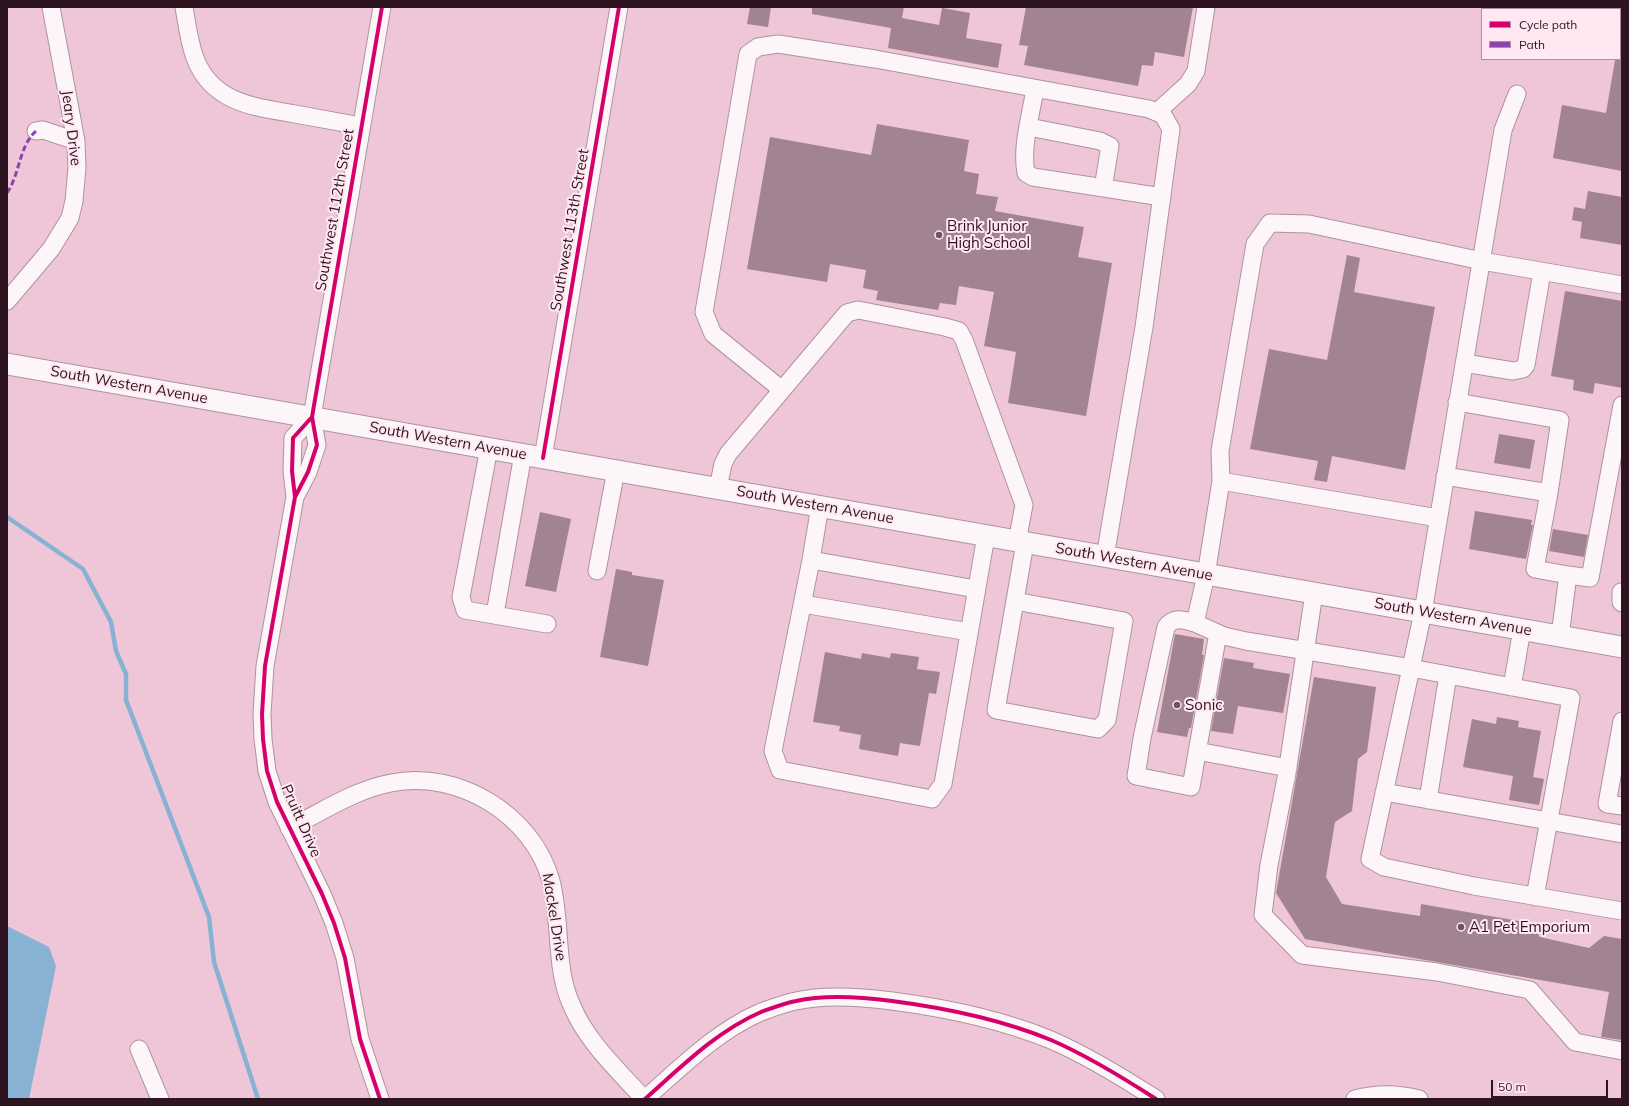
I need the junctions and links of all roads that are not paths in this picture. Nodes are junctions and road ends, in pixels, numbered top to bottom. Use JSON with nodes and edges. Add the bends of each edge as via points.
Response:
{"nodes":[{"id":1,"x":51,"y":7,"type":"edge"},
{"id":2,"x":184,"y":7,"type":"edge"},
{"id":3,"x":382,"y":7,"type":"edge"},
{"id":4,"x":619,"y":7,"type":"edge"},
{"id":5,"x":1206,"y":7,"type":"edge"},
{"id":6,"x":1035,"y":89,"type":"junction"},
{"id":7,"x":1517,"y":94,"type":"dead end"},
{"id":8,"x":1157,"y":112,"type":"junction"},
{"id":9,"x":361,"y":126,"type":"junction"},
{"id":10,"x":1029,"y":127,"type":"junction"},
{"id":11,"x":36,"y":131,"type":"dead end"},
{"id":12,"x":76,"y":141,"type":"junction"},
{"id":13,"x":1103,"y":188,"type":"junction"},
{"id":14,"x":1162,"y":197,"type":"junction"},
{"id":15,"x":1482,"y":261,"type":"junction"},
{"id":16,"x":1542,"y":272,"type":"junction"},
{"id":17,"x":1622,"y":285,"type":"edge"},
{"id":18,"x":7,"y":301,"type":"edge"},
{"id":19,"x":1464,"y":363,"type":"junction"},
{"id":20,"x":7,"y":364,"type":"edge"},
{"id":21,"x":782,"y":390,"type":"junction"},
{"id":22,"x":1457,"y":402,"type":"junction"},
{"id":23,"x":1622,"y":405,"type":"edge"},
{"id":24,"x":312,"y":417,"type":"junction"},
{"id":25,"x":489,"y":448,"type":"junction"},
{"id":26,"x":523,"y":454,"type":"junction"},
{"id":27,"x":544,"y":458,"type":"junction"},
{"id":28,"x":616,"y":470,"type":"junction"},
{"id":29,"x":1445,"y":476,"type":"junction"},
{"id":30,"x":1221,"y":481,"type":"junction"},
{"id":31,"x":718,"y":488,"type":"junction"},
{"id":32,"x":1549,"y":493,"type":"junction"},
{"id":33,"x":295,"y":497,"type":"junction"},
{"id":34,"x":820,"y":506,"type":"junction"},
{"id":35,"x":1438,"y":518,"type":"junction"},
{"id":36,"x":986,"y":536,"type":"junction"},
{"id":37,"x":1021,"y":542,"type":"junction"},
{"id":38,"x":1105,"y":557,"type":"junction"},
{"id":39,"x":810,"y":560,"type":"junction"},
{"id":40,"x":597,"y":571,"type":"dead end"},
{"id":41,"x":1206,"y":575,"type":"junction"},
{"id":42,"x":1568,"y":575,"type":"junction"},
{"id":43,"x":976,"y":588,"type":"junction"},
{"id":44,"x":1622,"y":592,"type":"edge"},
{"id":45,"x":1314,"y":593,"type":"junction"},
{"id":46,"x":1015,"y":601,"type":"junction"},
{"id":47,"x":1622,"y":603,"type":"edge"},
{"id":48,"x":803,"y":604,"type":"junction"},
{"id":49,"x":1422,"y":612,"type":"junction"},
{"id":50,"x":495,"y":614,"type":"junction"},
{"id":51,"x":1195,"y":623,"type":"junction"},
{"id":52,"x":547,"y":624,"type":"dead end"},
{"id":53,"x":1522,"y":629,"type":"junction"},
{"id":54,"x":969,"y":632,"type":"junction"},
{"id":55,"x":1218,"y":633,"type":"junction"},
{"id":56,"x":1560,"y":636,"type":"junction"},
{"id":57,"x":1622,"y":647,"type":"edge"},
{"id":58,"x":1306,"y":652,"type":"junction"},
{"id":59,"x":1411,"y":668,"type":"junction"},
{"id":60,"x":1448,"y":675,"type":"junction"},
{"id":61,"x":1512,"y":687,"type":"junction"},
{"id":62,"x":1622,"y":721,"type":"edge"},
{"id":63,"x":1197,"y":751,"type":"junction"},
{"id":64,"x":1288,"y":768,"type":"junction"},
{"id":65,"x":1384,"y":792,"type":"junction"},
{"id":66,"x":1428,"y":800,"type":"junction"},
{"id":67,"x":1622,"y":806,"type":"edge"},
{"id":68,"x":1550,"y":822,"type":"junction"},
{"id":69,"x":289,"y":828,"type":"junction"},
{"id":70,"x":1622,"y":834,"type":"edge"},
{"id":71,"x":1535,"y":897,"type":"junction"},
{"id":72,"x":1622,"y":911,"type":"edge"},
{"id":73,"x":139,"y":1049,"type":"dead end"},
{"id":74,"x":1622,"y":1051,"type":"edge"},
{"id":75,"x":160,"y":1099,"type":"edge"},
{"id":76,"x":380,"y":1099,"type":"edge"},
{"id":77,"x":645,"y":1099,"type":"edge"},
{"id":78,"x":1156,"y":1099,"type":"edge"},
{"id":79,"x":1355,"y":1099,"type":"edge"},
{"id":80,"x":1418,"y":1099,"type":"edge"}],
"edges":[{"from":1,"to":12,"type":"street","name":"Jeary Drive"},
{"from":2,"to":9,"type":"street","via":[[195,58],[210,83],[221,92],[241,104]]},
{"from":3,"to":9,"type":"street","name":"Southwest 112th Street"},
{"from":4,"to":27,"type":"street","name":"Southwest 113th Street"},
{"from":5,"to":8,"type":"street","via":[[1196,71],[1188,84]]},
{"from":6,"to":8,"type":"street"},
{"from":6,"to":10,"type":"street"},
{"from":6,"to":21,"type":"street","via":[[778,44],[758,46],[748,54],[704,312],[713,334]]},
{"from":7,"to":15,"type":"street","via":[[1503,130]]},
{"from":8,"to":14,"type":"street","via":[[1163,115],[1172,129]]},
{"from":9,"to":24,"type":"street","name":"Southwest 112th Street"},
{"from":10,"to":13,"type":"street","via":[[1024,163],[1026,173],[1033,177]]},
{"from":10,"to":13,"type":"street","via":[[1100,141],[1110,146]]},
{"from":11,"to":12,"type":"street","via":[[43,130]]},
{"from":12,"to":18,"type":"street","name":"Jeary Drive","via":[[76,181],[70,218],[51,250]]},
{"from":13,"to":14,"type":"street"},
{"from":14,"to":38,"type":"street","via":[[1144,327]]},
{"from":15,"to":16,"type":"street"},
{"from":15,"to":19,"type":"street"},
{"from":15,"to":30,"type":"street","via":[[1309,224],[1270,223],[1255,244],[1220,451]]},
{"from":16,"to":17,"type":"street"},
{"from":16,"to":19,"type":"street","via":[[1526,366],[1513,371]]},
{"from":19,"to":22,"type":"street"},
{"from":20,"to":24,"type":"main road","name":"South Western Avenue"},
{"from":21,"to":31,"type":"street","via":[[728,454]]},
{"from":21,"to":37,"type":"street","via":[[847,313],[858,310],[945,326],[959,331],[1024,504]]},
{"from":22,"to":29,"type":"street"},
{"from":22,"to":32,"type":"street","via":[[1560,420]]},
{"from":23,"to":42,"type":"street","via":[[1590,578]]},
{"from":24,"to":25,"type":"main road","name":"South Western Avenue"},
{"from":24,"to":33,"type":"street","name":"Pruitt Drive","via":[[317,445],[308,472]]},
{"from":24,"to":33,"type":"street","name":"Pruitt Drive","via":[[293,438],[292,472]]},
{"from":25,"to":26,"type":"main road","name":"South Western Avenue"},
{"from":25,"to":50,"type":"street","via":[[461,597],[466,610]]},
{"from":26,"to":27,"type":"main road","name":"South Western Avenue"},
{"from":26,"to":50,"type":"street"},
{"from":27,"to":28,"type":"main road","name":"South Western Avenue"},
{"from":28,"to":31,"type":"main road","name":"South Western Avenue"},
{"from":28,"to":40,"type":"street"},
{"from":29,"to":32,"type":"street"},
{"from":29,"to":35,"type":"street"},
{"from":30,"to":35,"type":"street"},
{"from":30,"to":41,"type":"street"},
{"from":31,"to":34,"type":"main road","name":"South Western Avenue"},
{"from":32,"to":42,"type":"street","via":[[1535,569]]},
{"from":33,"to":69,"type":"street","name":"Pruitt Drive","via":[[262,691],[267,771],[276,802]]},
{"from":34,"to":36,"type":"main road","name":"South Western Avenue"},
{"from":34,"to":39,"type":"street"},
{"from":35,"to":49,"type":"street"},
{"from":36,"to":37,"type":"main road","name":"South Western Avenue"},
{"from":36,"to":43,"type":"street"},
{"from":37,"to":38,"type":"main road","name":"South Western Avenue"},
{"from":37,"to":46,"type":"street"},
{"from":38,"to":41,"type":"main road","name":"South Western Avenue"},
{"from":39,"to":43,"type":"street"},
{"from":39,"to":48,"type":"street"},
{"from":41,"to":45,"type":"main road","name":"South Western Avenue"},
{"from":41,"to":51,"type":"street"},
{"from":42,"to":56,"type":"street"},
{"from":43,"to":54,"type":"street"},
{"from":44,"to":47,"type":"street"},
{"from":45,"to":49,"type":"main road","name":"South Western Avenue"},
{"from":45,"to":58,"type":"street"},
{"from":46,"to":46,"type":"street","via":[[996,710],[1098,729],[1108,720],[1124,621]]},
{"from":48,"to":54,"type":"street"},
{"from":48,"to":54,"type":"street","via":[[773,752],[780,770],[932,799],[943,784]]},
{"from":49,"to":53,"type":"main road","name":"South Western Avenue"},
{"from":49,"to":59,"type":"street"},
{"from":50,"to":52,"type":"street"},
{"from":51,"to":55,"type":"street"},
{"from":51,"to":63,"type":"street","via":[[1175,619],[1166,627],[1136,776],[1191,787]]},
{"from":53,"to":56,"type":"main road","name":"South Western Avenue"},
{"from":53,"to":61,"type":"street"},
{"from":55,"to":58,"type":"street"},
{"from":55,"to":63,"type":"street"},
{"from":56,"to":57,"type":"main road","name":"South Western Avenue"},
{"from":58,"to":59,"type":"street"},
{"from":58,"to":64,"type":"street"},
{"from":59,"to":60,"type":"street"},
{"from":59,"to":65,"type":"street"},
{"from":60,"to":61,"type":"street"},
{"from":60,"to":66,"type":"street"},
{"from":61,"to":68,"type":"street","via":[[1571,698]]},
{"from":62,"to":67,"type":"street","via":[[1607,804]]},
{"from":63,"to":64,"type":"street"},
{"from":64,"to":74,"type":"street","via":[[1269,865],[1264,915],[1302,956],[1437,972],[1530,990],[1575,1042]]},
{"from":65,"to":66,"type":"street"},
{"from":65,"to":71,"type":"street","via":[[1370,859],[1384,867]]},
{"from":66,"to":68,"type":"street"},
{"from":68,"to":70,"type":"street"},
{"from":68,"to":71,"type":"street"},
{"from":69,"to":76,"type":"street","name":"Pruitt Drive","via":[[334,923],[345,958],[360,1039]]},
{"from":69,"to":77,"type":"street","name":"Mackel Drive","via":[[346,798],[372,788],[413,780],[442,782],[461,788],[481,797],[514,820],[529,838],[547,868],[554,901],[562,974],[577,1018],[592,1040]]},
{"from":71,"to":72,"type":"street"},
{"from":73,"to":75,"type":"street"},
{"from":77,"to":78,"type":"street","via":[[683,1065],[732,1028],[761,1012],[796,1001],[829,997],[853,997],[919,1005],[1005,1023],[1080,1054],[1119,1074]]},
{"from":79,"to":80,"type":"street","via":[[1389,1094]]}]}
